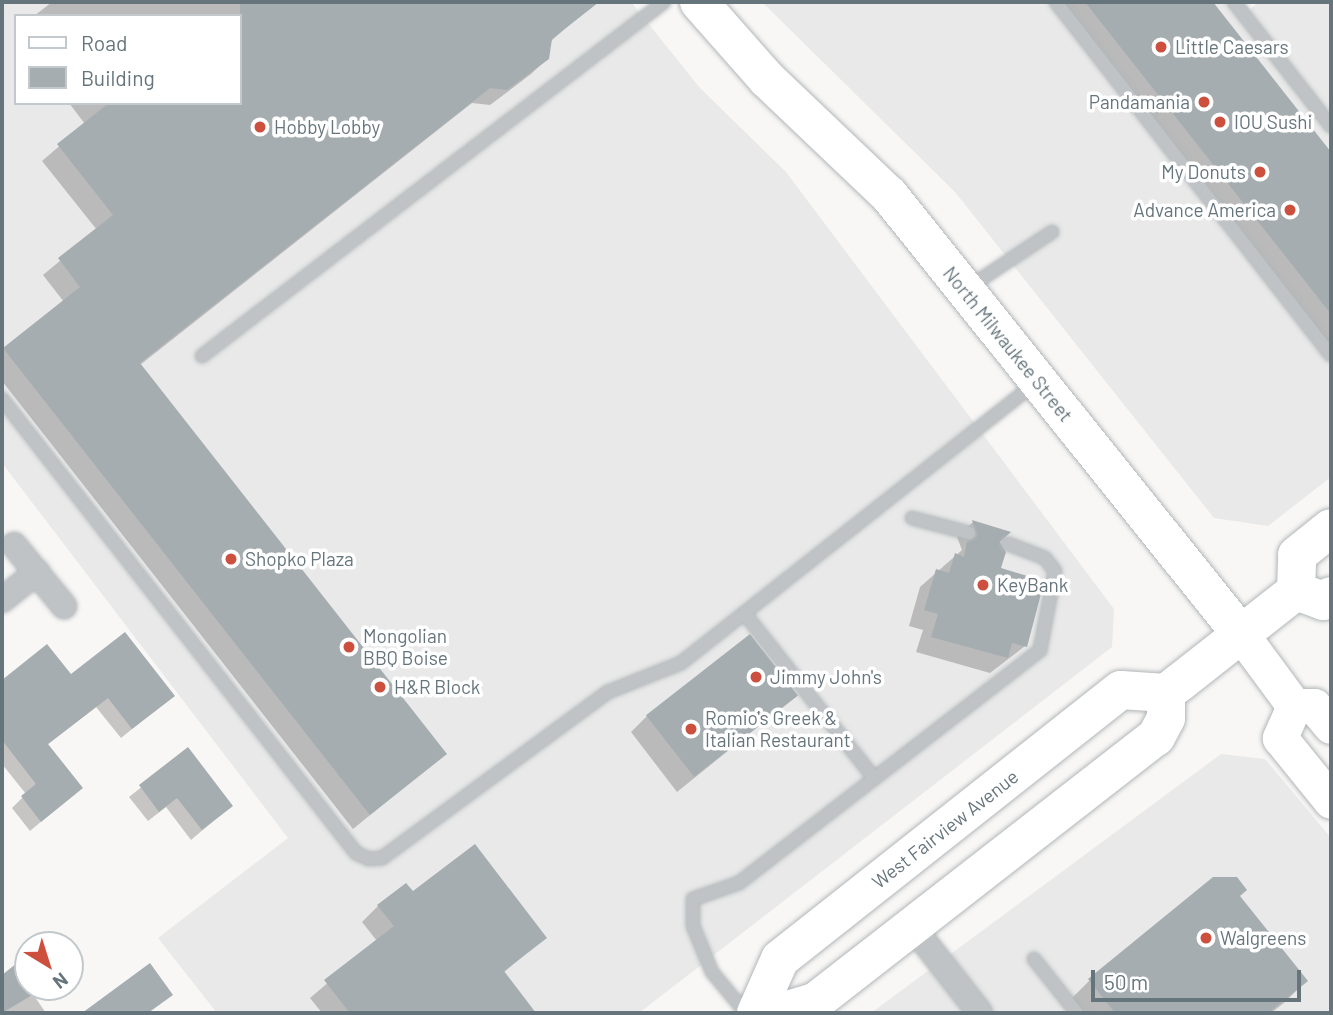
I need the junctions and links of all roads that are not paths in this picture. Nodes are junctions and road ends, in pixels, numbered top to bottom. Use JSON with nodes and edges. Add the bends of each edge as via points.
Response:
{"nodes":[{"id":1,"x":664,"y":2,"type":"edge"},
{"id":2,"x":699,"y":2,"type":"edge"},
{"id":3,"x":1056,"y":2,"type":"edge"},
{"id":4,"x":1234,"y":2,"type":"edge"},
{"id":5,"x":1331,"y":126,"type":"edge"},
{"id":6,"x":1052,"y":232,"type":"dead end"},
{"id":7,"x":964,"y":291,"type":"junction"},
{"id":8,"x":1331,"y":355,"type":"edge"},
{"id":9,"x":202,"y":356,"type":"dead end"},
{"id":10,"x":1039,"y":380,"type":"junction"},
{"id":11,"x":2,"y":399,"type":"edge"},
{"id":12,"x":912,"y":518,"type":"dead end"},
{"id":13,"x":1331,"y":528,"type":"edge"},
{"id":14,"x":969,"y":533,"type":"dead end"},
{"id":15,"x":1008,"y":544,"type":"dead end"},
{"id":16,"x":14,"y":545,"type":"dead end"},
{"id":17,"x":37,"y":572,"type":"junction"},
{"id":18,"x":1313,"y":594,"type":"edge"},
{"id":19,"x":2,"y":600,"type":"edge"},
{"id":20,"x":64,"y":606,"type":"dead end"},
{"id":21,"x":745,"y":614,"type":"junction"},
{"id":22,"x":1241,"y":634,"type":"junction"},
{"id":23,"x":1166,"y":693,"type":"junction"},
{"id":24,"x":1294,"y":706,"type":"junction"},
{"id":25,"x":1331,"y":726,"type":"edge"},
{"id":26,"x":874,"y":778,"type":"junction"},
{"id":27,"x":1331,"y":801,"type":"edge"},
{"id":28,"x":912,"y":926,"type":"junction"},
{"id":29,"x":1034,"y":959,"type":"dead end"},
{"id":30,"x":746,"y":1013,"type":"edge"},
{"id":31,"x":756,"y":1013,"type":"edge"},
{"id":32,"x":778,"y":1013,"type":"edge"},
{"id":33,"x":980,"y":1013,"type":"edge"},
{"id":34,"x":1077,"y":1013,"type":"edge"}],
"edges":[{"from":1,"to":9,"type":"lane"},
{"from":2,"to":7,"type":"main road","name":"North Milwaukee Street","via":[[766,79],[889,195]]},
{"from":3,"to":8,"type":"lane"},
{"from":4,"to":5,"type":"lane"},
{"from":6,"to":7,"type":"lane"},
{"from":7,"to":10,"type":"main road","name":"North Milwaukee Street"},
{"from":10,"to":21,"type":"lane"},
{"from":10,"to":22,"type":"main road","name":"North Milwaukee Street"},
{"from":11,"to":21,"type":"lane","via":[[356,853],[369,859],[382,858],[608,692],[681,663]]},
{"from":12,"to":14,"type":"lane"},
{"from":13,"to":18,"type":"main road","via":[[1297,555]]},
{"from":15,"to":26,"type":"lane","via":[[1045,558],[1055,570],[1040,650]]},
{"from":16,"to":17,"type":"street"},
{"from":17,"to":19,"type":"street"},
{"from":17,"to":20,"type":"street"},
{"from":18,"to":22,"type":"main road"},
{"from":21,"to":26,"type":"lane"},
{"from":22,"to":23,"type":"main road"},
{"from":22,"to":24,"type":"main road","name":"North Milwaukee Street"},
{"from":23,"to":28,"type":"main road","via":[[1167,718],[1156,737]]},
{"from":23,"to":31,"type":"main road","name":"West Fairview Avenue","via":[[1121,690],[780,959]]},
{"from":24,"to":25,"type":"main road","via":[[1314,706]]},
{"from":24,"to":27,"type":"main road","via":[[1280,738]]},
{"from":26,"to":30,"type":"lane","via":[[739,883],[693,899],[693,926],[712,971]]},
{"from":28,"to":32,"type":"main road","via":[[815,1002]]},
{"from":28,"to":33,"type":"street"},
{"from":29,"to":34,"type":"lane"}]}
